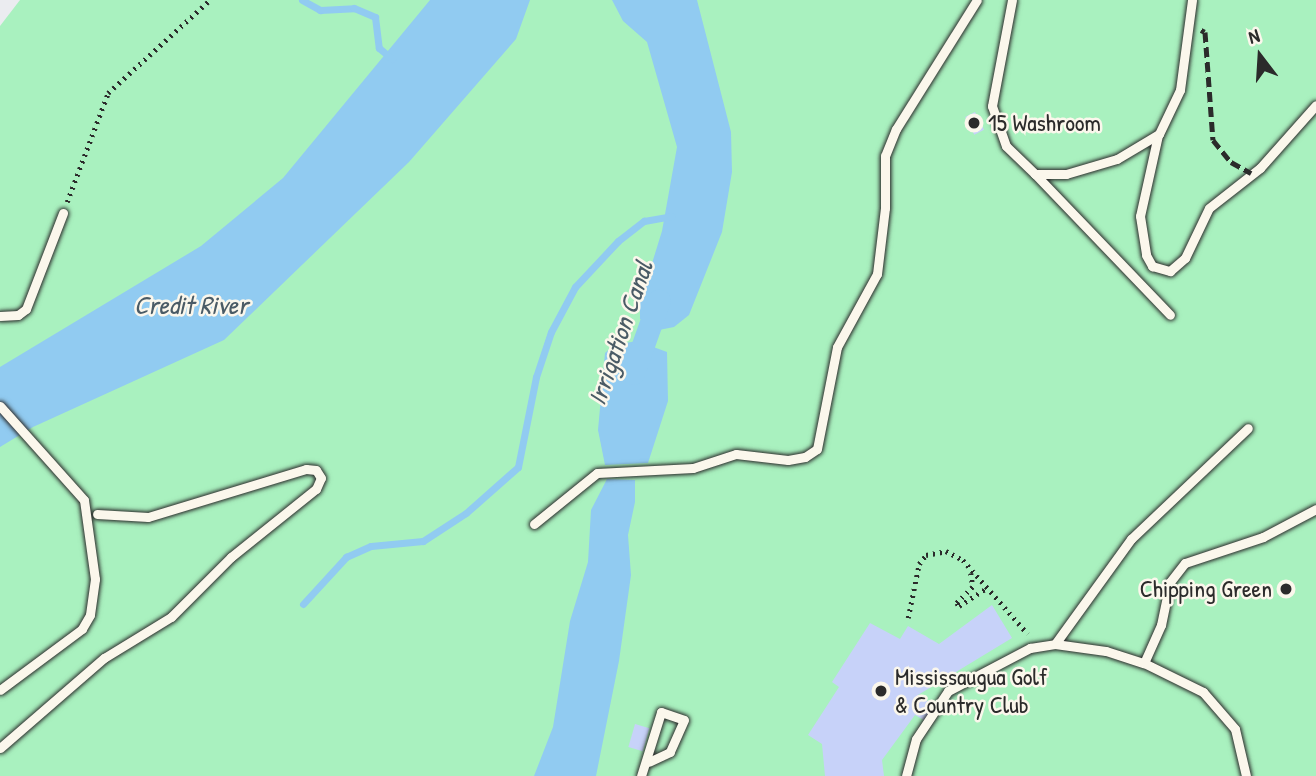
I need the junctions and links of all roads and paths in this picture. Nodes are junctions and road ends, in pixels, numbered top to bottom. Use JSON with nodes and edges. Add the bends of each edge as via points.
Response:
{"nodes":[{"id":1,"x":210,"y":0,"type":"edge"},
{"id":2,"x":977,"y":0,"type":"edge"},
{"id":3,"x":1012,"y":0,"type":"edge"},
{"id":4,"x":1192,"y":0,"type":"edge"},
{"id":5,"x":1316,"y":105,"type":"edge"},
{"id":6,"x":1159,"y":134,"type":"junction"},
{"id":7,"x":1035,"y":174,"type":"junction"},
{"id":8,"x":64,"y":213,"type":"joint"},
{"id":9,"x":1170,"y":315,"type":"dead end"},
{"id":10,"x":0,"y":316,"type":"edge"},
{"id":11,"x":0,"y":406,"type":"edge"},
{"id":12,"x":1248,"y":428,"type":"dead end"},
{"id":13,"x":1316,"y":509,"type":"edge"},
{"id":14,"x":97,"y":514,"type":"dead end"},
{"id":15,"x":534,"y":524,"type":"dead end"},
{"id":16,"x":970,"y":569,"type":"junction"},
{"id":17,"x":987,"y":588,"type":"junction"},
{"id":18,"x":908,"y":618,"type":"dead end"},
{"id":19,"x":1055,"y":644,"type":"junction"},
{"id":20,"x":1042,"y":646,"type":"junction"},
{"id":21,"x":1144,"y":663,"type":"junction"},
{"id":22,"x":0,"y":690,"type":"edge"},
{"id":23,"x":0,"y":748,"type":"edge"},
{"id":24,"x":649,"y":762,"type":"dead end"},
{"id":25,"x":641,"y":776,"type":"edge"},
{"id":26,"x":906,"y":776,"type":"edge"},
{"id":27,"x":1246,"y":776,"type":"edge"}],
"edges":[{"from":1,"to":8,"type":"path","via":[[108,93]]},
{"from":2,"to":15,"type":"lane","via":[[896,129],[884,156],[885,208],[877,274],[837,346],[817,449],[788,460],[736,454],[693,468],[605,472],[588,477],[551,514]]},
{"from":3,"to":7,"type":"lane","via":[[992,106],[1006,146]]},
{"from":4,"to":6,"type":"lane","via":[[1180,90]]},
{"from":5,"to":6,"type":"lane","via":[[1260,168],[1209,208],[1185,258],[1170,271],[1152,266],[1146,255],[1140,216]]},
{"from":6,"to":7,"type":"lane","via":[[1117,159],[1066,174]]},
{"from":7,"to":9,"type":"lane"},
{"from":8,"to":10,"type":"lane","via":[[26,309],[18,315]]},
{"from":11,"to":22,"type":"lane","via":[[84,499],[94,596],[90,615],[70,641]]},
{"from":12,"to":19,"type":"lane","via":[[1132,539]]},
{"from":13,"to":21,"type":"lane","via":[[1263,537],[1185,563],[1170,582],[1161,625]]},
{"from":14,"to":23,"type":"lane","via":[[148,517],[306,469],[316,470],[321,478],[316,489],[231,557],[172,617],[104,658]]},
{"from":16,"to":17,"type":"path"},
{"from":16,"to":17,"type":"path","via":[[973,587],[959,606]]},
{"from":16,"to":18,"type":"path","via":[[955,553],[926,555],[915,574]]},
{"from":17,"to":20,"type":"path"},
{"from":19,"to":20,"type":"lane"},
{"from":19,"to":21,"type":"lane","via":[[1106,651]]},
{"from":20,"to":26,"type":"lane","via":[[948,691],[916,739]]},
{"from":21,"to":27,"type":"lane","via":[[1203,692],[1221,708],[1235,729]]},
{"from":24,"to":25,"type":"lane","via":[[670,752],[684,720],[661,712]]}]}
